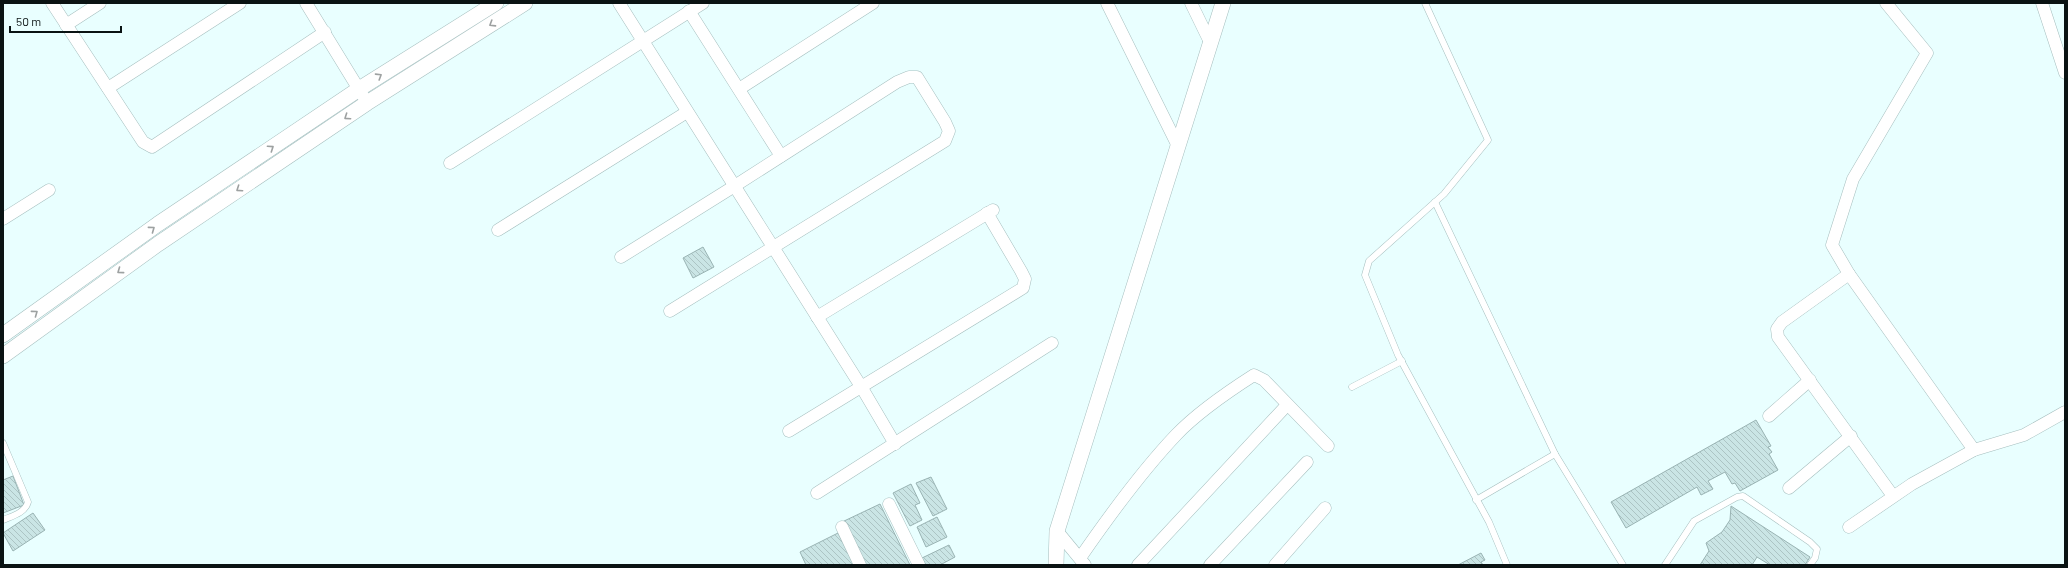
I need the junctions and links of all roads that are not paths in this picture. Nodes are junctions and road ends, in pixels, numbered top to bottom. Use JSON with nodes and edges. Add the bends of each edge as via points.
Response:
{"nodes":[{"id":1,"x":52,"y":3,"type":"edge"},
{"id":2,"x":100,"y":3,"type":"edge"},
{"id":3,"x":240,"y":3,"type":"edge"},
{"id":4,"x":306,"y":3,"type":"edge"},
{"id":5,"x":496,"y":3,"type":"edge"},
{"id":6,"x":525,"y":3,"type":"edge"},
{"id":7,"x":619,"y":3,"type":"edge"},
{"id":8,"x":703,"y":3,"type":"edge"},
{"id":9,"x":873,"y":3,"type":"edge"},
{"id":10,"x":1107,"y":3,"type":"edge"},
{"id":11,"x":1191,"y":3,"type":"edge"},
{"id":12,"x":1222,"y":3,"type":"edge"},
{"id":13,"x":1425,"y":3,"type":"edge"},
{"id":14,"x":1886,"y":3,"type":"edge"},
{"id":15,"x":2042,"y":3,"type":"edge"},
{"id":16,"x":689,"y":11,"type":"junction"},
{"id":17,"x":66,"y":25,"type":"junction"},
{"id":18,"x":325,"y":32,"type":"junction"},
{"id":19,"x":642,"y":40,"type":"junction"},
{"id":20,"x":1210,"y":42,"type":"junction"},
{"id":21,"x":2065,"y":73,"type":"edge"},
{"id":22,"x":108,"y":88,"type":"junction"},
{"id":23,"x":358,"y":89,"type":"junction"},
{"id":24,"x":739,"y":89,"type":"junction"},
{"id":25,"x":368,"y":102,"type":"junction"},
{"id":26,"x":687,"y":112,"type":"junction"},
{"id":27,"x":1178,"y":146,"type":"junction"},
{"id":28,"x":782,"y":156,"type":"junction"},
{"id":29,"x":450,"y":163,"type":"dead end"},
{"id":30,"x":734,"y":187,"type":"junction"},
{"id":31,"x":49,"y":190,"type":"dead end"},
{"id":32,"x":1435,"y":202,"type":"junction"},
{"id":33,"x":3,"y":219,"type":"edge"},
{"id":34,"x":498,"y":230,"type":"dead end"},
{"id":35,"x":128,"y":246,"type":"junction"},
{"id":36,"x":772,"y":248,"type":"junction"},
{"id":37,"x":621,"y":256,"type":"dead end"},
{"id":38,"x":137,"y":259,"type":"junction"},
{"id":39,"x":1849,"y":274,"type":"junction"},
{"id":40,"x":670,"y":311,"type":"dead end"},
{"id":41,"x":817,"y":318,"type":"junction"},
{"id":42,"x":4,"y":334,"type":"edge"},
{"id":43,"x":1052,"y":343,"type":"dead end"},
{"id":44,"x":9,"y":352,"type":"edge"},
{"id":45,"x":1402,"y":362,"type":"junction"},
{"id":46,"x":1810,"y":380,"type":"junction"},
{"id":47,"x":1352,"y":387,"type":"dead end"},
{"id":48,"x":862,"y":388,"type":"junction"},
{"id":49,"x":1286,"y":406,"type":"junction"},
{"id":50,"x":2065,"y":412,"type":"edge"},
{"id":51,"x":1769,"y":416,"type":"dead end"},
{"id":52,"x":789,"y":431,"type":"dead end"},
{"id":53,"x":1850,"y":436,"type":"junction"},
{"id":54,"x":3,"y":442,"type":"edge"},
{"id":55,"x":895,"y":444,"type":"junction"},
{"id":56,"x":1328,"y":446,"type":"dead end"},
{"id":57,"x":1974,"y":450,"type":"junction"},
{"id":58,"x":1555,"y":454,"type":"junction"},
{"id":59,"x":1307,"y":462,"type":"dead end"},
{"id":60,"x":1789,"y":488,"type":"dead end"},
{"id":61,"x":817,"y":493,"type":"dead end"},
{"id":62,"x":1893,"y":496,"type":"junction"},
{"id":63,"x":1476,"y":500,"type":"junction"},
{"id":64,"x":889,"y":504,"type":"dead end"},
{"id":65,"x":1325,"y":508,"type":"dead end"},
{"id":66,"x":3,"y":520,"type":"edge"},
{"id":67,"x":842,"y":527,"type":"dead end"},
{"id":68,"x":1849,"y":527,"type":"dead end"},
{"id":69,"x":1057,"y":531,"type":"junction"},
{"id":70,"x":1082,"y":562,"type":"edge"},
{"id":71,"x":1055,"y":563,"type":"edge"},
{"id":72,"x":860,"y":565,"type":"edge"},
{"id":73,"x":919,"y":565,"type":"edge"},
{"id":74,"x":1138,"y":565,"type":"edge"},
{"id":75,"x":1210,"y":565,"type":"edge"},
{"id":76,"x":1275,"y":565,"type":"edge"},
{"id":77,"x":1507,"y":565,"type":"edge"},
{"id":78,"x":1623,"y":565,"type":"edge"},
{"id":79,"x":1666,"y":565,"type":"edge"},
{"id":80,"x":1810,"y":565,"type":"edge"}],
"edges":[{"from":1,"to":17,"type":"street"},
{"from":2,"to":17,"type":"street"},
{"from":3,"to":22,"type":"street"},
{"from":4,"to":18,"type":"street"},
{"from":23,"to":5,"type":"street","one_way":true},
{"from":6,"to":25,"type":"street","one_way":true},
{"from":7,"to":19,"type":"street"},
{"from":8,"to":16,"type":"street"},
{"from":9,"to":24,"type":"street"},
{"from":10,"to":27,"type":"street"},
{"from":11,"to":20,"type":"street"},
{"from":12,"to":20,"type":"street"},
{"from":13,"to":32,"type":"lane","via":[[1488,140]]},
{"from":14,"to":39,"type":"street","via":[[1927,53],[1853,179],[1832,245]]},
{"from":15,"to":21,"type":"street"},
{"from":16,"to":19,"type":"street"},
{"from":16,"to":24,"type":"street"},
{"from":17,"to":22,"type":"street"},
{"from":18,"to":22,"type":"street","via":[[152,147],[143,142]]},
{"from":18,"to":23,"type":"street"},
{"from":19,"to":26,"type":"street"},
{"from":19,"to":29,"type":"street"},
{"from":20,"to":27,"type":"street"},
{"from":23,"to":25,"type":"street"},
{"from":35,"to":23,"type":"street","one_way":true},
{"from":24,"to":28,"type":"street"},
{"from":25,"to":38,"type":"street","one_way":true},
{"from":26,"to":30,"type":"street"},
{"from":26,"to":34,"type":"street"},
{"from":27,"to":69,"type":"street"},
{"from":28,"to":30,"type":"street"},
{"from":28,"to":36,"type":"street","via":[[896,82],[909,77],[917,77],[949,131],[945,141]]},
{"from":30,"to":36,"type":"street"},
{"from":30,"to":37,"type":"street"},
{"from":31,"to":33,"type":"street"},
{"from":32,"to":45,"type":"lane","via":[[1369,261],[1365,275]]},
{"from":32,"to":58,"type":"lane"},
{"from":35,"to":38,"type":"street"},
{"from":42,"to":35,"type":"street","one_way":true},
{"from":36,"to":40,"type":"street"},
{"from":36,"to":41,"type":"street"},
{"from":38,"to":44,"type":"street","one_way":true},
{"from":39,"to":46,"type":"street","via":[[1782,322],[1777,329],[1778,337]]},
{"from":39,"to":57,"type":"street"},
{"from":41,"to":48,"type":"street"},
{"from":41,"to":48,"type":"street","via":[[990,212],[1025,279],[1023,288]]},
{"from":42,"to":44,"type":"street"},
{"from":43,"to":55,"type":"street"},
{"from":45,"to":47,"type":"lane"},
{"from":45,"to":63,"type":"lane"},
{"from":46,"to":51,"type":"street"},
{"from":46,"to":53,"type":"street"},
{"from":48,"to":52,"type":"street"},
{"from":48,"to":55,"type":"street"},
{"from":49,"to":56,"type":"street"},
{"from":49,"to":70,"type":"street","via":[[1264,380],[1254,376],[1238,385],[1177,434],[1106,520]]},
{"from":49,"to":74,"type":"street"},
{"from":50,"to":57,"type":"street","via":[[2024,435]]},
{"from":53,"to":60,"type":"street"},
{"from":53,"to":62,"type":"street"},
{"from":54,"to":66,"type":"lane","via":[[28,502],[22,511]]},
{"from":55,"to":61,"type":"street"},
{"from":57,"to":62,"type":"street"},
{"from":58,"to":63,"type":"lane"},
{"from":58,"to":78,"type":"lane"},
{"from":59,"to":75,"type":"street"},
{"from":62,"to":68,"type":"street"},
{"from":63,"to":77,"type":"lane","via":[[1489,522]]},
{"from":64,"to":73,"type":"street"},
{"from":65,"to":76,"type":"street"},
{"from":67,"to":72,"type":"street"},
{"from":69,"to":70,"type":"street"},
{"from":69,"to":71,"type":"street"},
{"from":79,"to":80,"type":"lane","via":[[1694,521],[1737,497],[1744,496],[1817,549]]}]}
